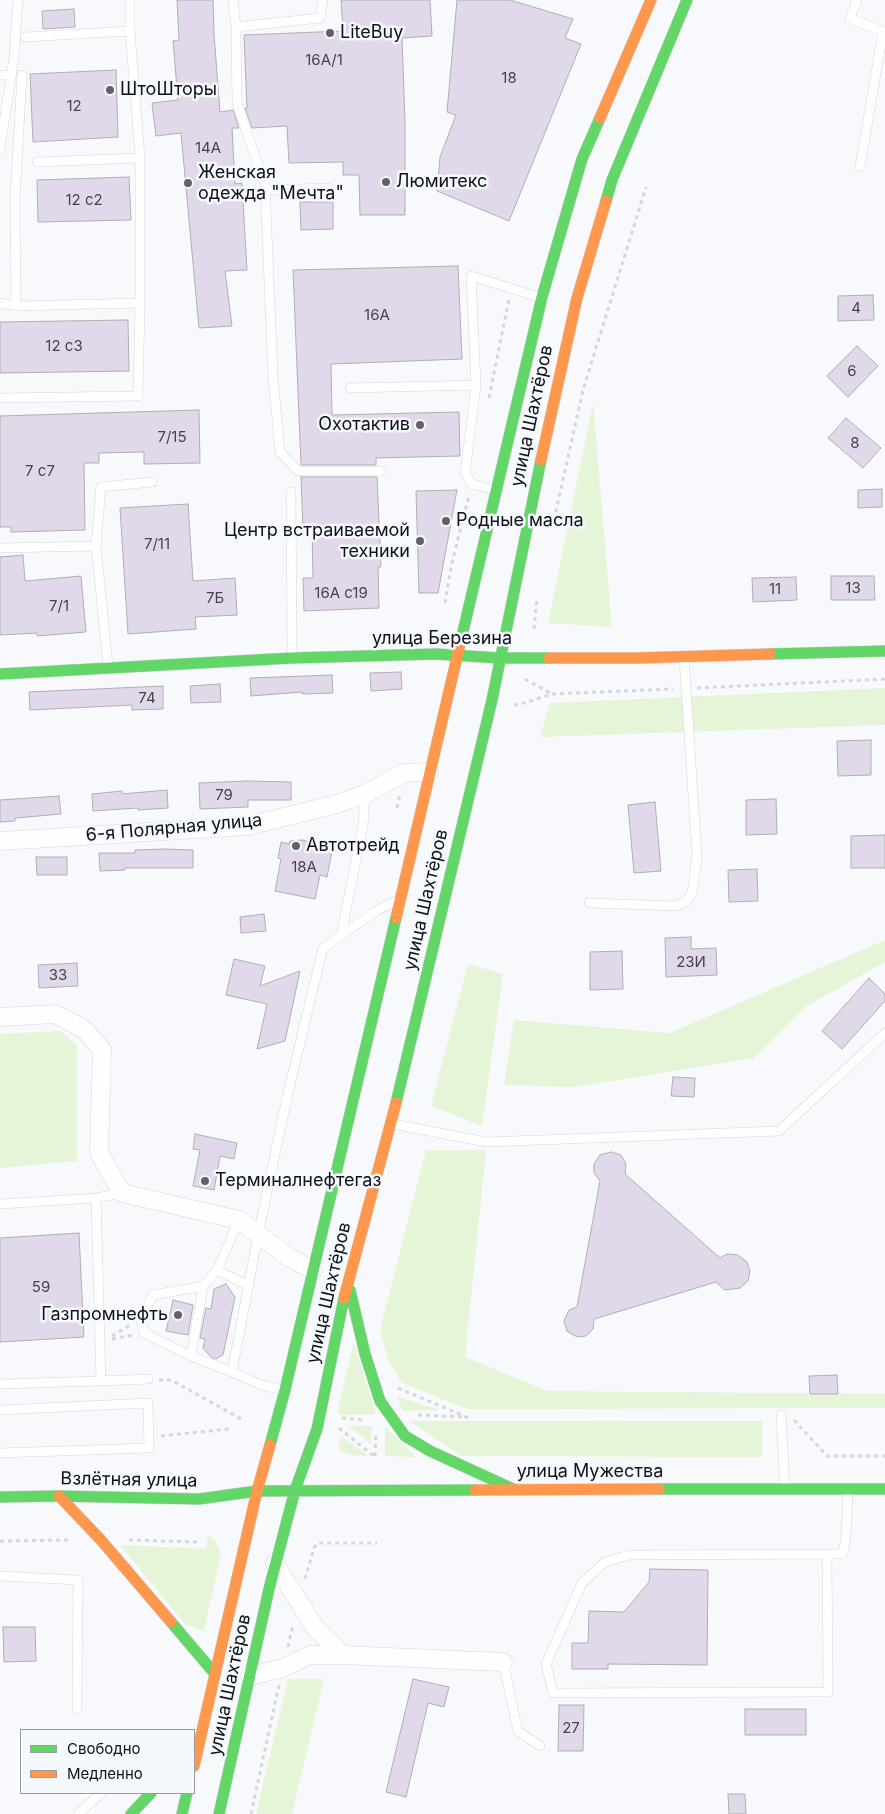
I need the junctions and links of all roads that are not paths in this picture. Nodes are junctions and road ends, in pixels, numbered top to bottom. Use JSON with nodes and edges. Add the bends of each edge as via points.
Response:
{"nodes":[{"id":1,"x":18,"y":0,"type":"edge"},
{"id":2,"x":130,"y":0,"type":"edge"},
{"id":3,"x":233,"y":0,"type":"edge"},
{"id":4,"x":323,"y":0,"type":"edge"},
{"id":5,"x":652,"y":0,"type":"edge"},
{"id":6,"x":687,"y":0,"type":"edge"},
{"id":7,"x":857,"y":0,"type":"edge"},
{"id":8,"x":236,"y":27,"type":"junction"},
{"id":9,"x":130,"y":31,"type":"junction"},
{"id":10,"x":25,"y":37,"type":"dead end"},
{"id":11,"x":0,"y":75,"type":"edge"},
{"id":12,"x":10,"y":75,"type":"junction"},
{"id":13,"x":22,"y":75,"type":"dead end"},
{"id":14,"x":0,"y":148,"type":"edge"},
{"id":15,"x":140,"y":158,"type":"junction"},
{"id":16,"x":37,"y":162,"type":"dead end"},
{"id":17,"x":860,"y":167,"type":"dead end"},
{"id":18,"x":329,"y":188,"type":"dead end"},
{"id":19,"x":265,"y":190,"type":"junction"},
{"id":20,"x":542,"y":297,"type":"junction"},
{"id":21,"x":0,"y":303,"type":"edge"},
{"id":22,"x":140,"y":303,"type":"junction"},
{"id":23,"x":16,"y":306,"type":"junction"},
{"id":24,"x":476,"y":385,"type":"junction"},
{"id":25,"x":350,"y":388,"type":"dead end"},
{"id":26,"x":0,"y":398,"type":"edge"},
{"id":27,"x":381,"y":471,"type":"dead end"},
{"id":28,"x":152,"y":482,"type":"dead end"},
{"id":29,"x":495,"y":490,"type":"junction"},
{"id":30,"x":291,"y":492,"type":"dead end"},
{"id":31,"x":96,"y":546,"type":"junction"},
{"id":32,"x":0,"y":548,"type":"edge"},
{"id":33,"x":885,"y":651,"type":"edge"},
{"id":34,"x":457,"y":655,"type":"junction"},
{"id":35,"x":684,"y":656,"type":"junction"},
{"id":36,"x":292,"y":658,"type":"junction"},
{"id":37,"x":499,"y":658,"type":"junction"},
{"id":38,"x":108,"y":668,"type":"junction"},
{"id":39,"x":0,"y":674,"type":"edge"},
{"id":40,"x":429,"y":772,"type":"junction"},
{"id":41,"x":365,"y":794,"type":"junction"},
{"id":42,"x":0,"y":841,"type":"edge"},
{"id":43,"x":400,"y":898,"type":"junction"},
{"id":44,"x":589,"y":903,"type":"dead end"},
{"id":45,"x":341,"y":936,"type":"junction"},
{"id":46,"x":0,"y":1016,"type":"edge"},
{"id":47,"x":885,"y":1033,"type":"edge"},
{"id":48,"x":391,"y":1124,"type":"junction"},
{"id":49,"x":122,"y":1193,"type":"junction"},
{"id":50,"x":96,"y":1198,"type":"junction"},
{"id":51,"x":0,"y":1204,"type":"edge"},
{"id":52,"x":239,"y":1220,"type":"junction"},
{"id":53,"x":258,"y":1234,"type":"junction"},
{"id":54,"x":217,"y":1270,"type":"junction"},
{"id":55,"x":313,"y":1270,"type":"junction"},
{"id":56,"x":348,"y":1281,"type":"junction"},
{"id":57,"x":203,"y":1286,"type":"junction"},
{"id":58,"x":248,"y":1286,"type":"junction"},
{"id":59,"x":191,"y":1356,"type":"junction"},
{"id":60,"x":232,"y":1372,"type":"junction"},
{"id":61,"x":148,"y":1379,"type":"road end"},
{"id":62,"x":101,"y":1381,"type":"junction"},
{"id":63,"x":0,"y":1384,"type":"edge"},
{"id":64,"x":285,"y":1390,"type":"junction"},
{"id":65,"x":0,"y":1410,"type":"edge"},
{"id":66,"x":785,"y":1415,"type":"road end"},
{"id":67,"x":0,"y":1453,"type":"edge"},
{"id":68,"x":513,"y":1489,"type":"junction"},
{"id":69,"x":785,"y":1489,"type":"junction"},
{"id":70,"x":848,"y":1489,"type":"junction"},
{"id":71,"x":885,"y":1489,"type":"edge"},
{"id":72,"x":295,"y":1490,"type":"junction"},
{"id":73,"x":258,"y":1491,"type":"junction"},
{"id":74,"x":59,"y":1496,"type":"junction"},
{"id":75,"x":0,"y":1497,"type":"edge"},
{"id":76,"x":827,"y":1554,"type":"junction"},
{"id":77,"x":276,"y":1564,"type":"junction"},
{"id":78,"x":0,"y":1576,"type":"edge"},
{"id":79,"x":344,"y":1655,"type":"junction"},
{"id":80,"x":503,"y":1662,"type":"joint"},
{"id":81,"x":215,"y":1674,"type":"junction"},
{"id":82,"x":250,"y":1676,"type":"junction"},
{"id":83,"x":77,"y":1709,"type":"dead end"},
{"id":84,"x":197,"y":1742,"type":"edge"},
{"id":85,"x":540,"y":1746,"type":"dead end"},
{"id":86,"x":195,"y":1758,"type":"edge"},
{"id":87,"x":100,"y":1794,"type":"edge"},
{"id":88,"x":150,"y":1794,"type":"edge"},
{"id":89,"x":187,"y":1794,"type":"edge"},
{"id":90,"x":78,"y":1814,"type":"edge"},
{"id":91,"x":131,"y":1814,"type":"edge"},
{"id":92,"x":182,"y":1814,"type":"edge"},
{"id":93,"x":219,"y":1814,"type":"edge"}],
"edges":[{"from":1,"to":12,"type":"lane"},
{"from":2,"to":9,"type":"lane"},
{"from":3,"to":8,"type":"lane"},
{"from":4,"to":8,"type":"lane","via":[[320,18]]},
{"from":5,"to":20,"type":"main road","name":"улица Шахтёров","via":[[582,160]]},
{"from":6,"to":37,"type":"main road","name":"улица Шахтёров","via":[[612,180],[577,298]]},
{"from":7,"to":17,"type":"lane","via":[[850,18],[883,32]]},
{"from":8,"to":19,"type":"lane","via":[[237,103]]},
{"from":9,"to":10,"type":"lane"},
{"from":9,"to":15,"type":"lane"},
{"from":11,"to":12,"type":"lane"},
{"from":12,"to":14,"type":"lane"},
{"from":13,"to":23,"type":"lane","via":[[15,198]]},
{"from":15,"to":16,"type":"lane"},
{"from":15,"to":22,"type":"lane"},
{"from":18,"to":19,"type":"lane"},
{"from":19,"to":27,"type":"lane","via":[[273,376],[280,452],[298,471]]},
{"from":20,"to":24,"type":"lane","via":[[471,276]]},
{"from":20,"to":29,"type":"main road","name":"улица Шахтёров"},
{"from":21,"to":23,"type":"lane"},
{"from":22,"to":23,"type":"lane"},
{"from":22,"to":26,"type":"lane","via":[[138,396]]},
{"from":24,"to":25,"type":"lane"},
{"from":24,"to":29,"type":"lane","via":[[465,473],[472,484]]},
{"from":28,"to":31,"type":"lane","via":[[101,487]]},
{"from":29,"to":34,"type":"main road","name":"улица Шахтёров"},
{"from":30,"to":36,"type":"lane"},
{"from":31,"to":32,"type":"lane"},
{"from":31,"to":38,"type":"lane"},
{"from":33,"to":35,"type":"main road","name":"улица Березина"},
{"from":34,"to":36,"type":"main road","name":"улица Березина"},
{"from":34,"to":37,"type":"main road","name":"улица Березина"},
{"from":34,"to":40,"type":"main road","name":"улица Шахтёров"},
{"from":35,"to":37,"type":"main road","name":"улица Березина"},
{"from":35,"to":44,"type":"lane","via":[[697,856],[691,895],[676,906]]},
{"from":36,"to":38,"type":"main road","name":"улица Березина"},
{"from":37,"to":48,"type":"main road","name":"улица Шахтёров","via":[[492,700]]},
{"from":38,"to":39,"type":"main road","name":"улица Березина"},
{"from":40,"to":41,"type":"street","name":"6-я Полярная улица","via":[[404,773]]},
{"from":40,"to":43,"type":"main road","name":"улица Шахтёров"},
{"from":41,"to":42,"type":"street","name":"6-я Полярная улица","via":[[248,826]]},
{"from":41,"to":45,"type":"lane","via":[[363,826]]},
{"from":43,"to":45,"type":"lane"},
{"from":43,"to":55,"type":"main road","name":"улица Шахтёров"},
{"from":45,"to":53,"type":"lane","via":[[323,948]]},
{"from":46,"to":49,"type":"street","via":[[55,1014],[84,1029],[102,1050],[99,1152]]},
{"from":47,"to":48,"type":"lane","via":[[779,1131],[486,1142]]},
{"from":48,"to":56,"type":"main road","name":"улица Шахтёров"},
{"from":49,"to":50,"type":"lane"},
{"from":49,"to":52,"type":"street"},
{"from":50,"to":51,"type":"lane"},
{"from":50,"to":62,"type":"lane"},
{"from":52,"to":53,"type":"street"},
{"from":52,"to":54,"type":"lane"},
{"from":53,"to":55,"type":"street","via":[[290,1258]]},
{"from":53,"to":58,"type":"lane"},
{"from":54,"to":57,"type":"lane"},
{"from":54,"to":58,"type":"lane"},
{"from":55,"to":64,"type":"main road","name":"улица Шахтёров"},
{"from":56,"to":68,"type":"main road","via":[[364,1354],[380,1400],[405,1436]]},
{"from":56,"to":72,"type":"main road","name":"улица Шахтёров","via":[[317,1429]]},
{"from":57,"to":59,"type":"lane"},
{"from":57,"to":59,"type":"lane","via":[[153,1295],[141,1318],[144,1333]]},
{"from":58,"to":60,"type":"lane"},
{"from":59,"to":60,"type":"lane"},
{"from":60,"to":64,"type":"lane","via":[[261,1385]]},
{"from":61,"to":62,"type":"lane"},
{"from":62,"to":63,"type":"lane"},
{"from":64,"to":73,"type":"main road","name":"улица Шахтёров"},
{"from":65,"to":67,"type":"lane","via":[[148,1403],[149,1448]]},
{"from":66,"to":69,"type":"lane"},
{"from":68,"to":69,"type":"main road","name":"улица Мужества"},
{"from":68,"to":72,"type":"main road","name":"улица Мужества"},
{"from":69,"to":70,"type":"main road","name":"улица Мужества"},
{"from":70,"to":71,"type":"main road","name":"улица Мужества"},
{"from":70,"to":76,"type":"lane","via":[[843,1554]]},
{"from":72,"to":73,"type":"main road","name":"улица Мужества"},
{"from":72,"to":77,"type":"main road","name":"улица Шахтёров"},
{"from":73,"to":74,"type":"main road","name":"Взлётная улица","via":[[199,1499]]},
{"from":73,"to":81,"type":"main road","name":"улица Шахтёров"},
{"from":74,"to":75,"type":"main road","name":"Взлётная улица"},
{"from":74,"to":81,"type":"main road"},
{"from":76,"to":76,"type":"lane","via":[[828,1692],[553,1693],[546,1664],[582,1583],[605,1562],[628,1555]]},
{"from":77,"to":79,"type":"street","via":[[316,1629]]},
{"from":77,"to":82,"type":"main road","name":"улица Шахтёров"},
{"from":78,"to":83,"type":"lane","via":[[78,1580]]},
{"from":79,"to":80,"type":"street"},
{"from":79,"to":82,"type":"street","via":[[310,1655],[283,1668]]},
{"from":80,"to":85,"type":"lane","via":[[518,1732]]},
{"from":81,"to":84,"type":"main road","name":"улица Шахтёров"},
{"from":82,"to":93,"type":"main road","name":"улица Шахтёров"},
{"from":84,"to":86,"type":"main road","name":"улица Шахтёров"},
{"from":87,"to":90,"type":"lane"},
{"from":88,"to":91,"type":"main road"},
{"from":89,"to":92,"type":"main road"}]}
